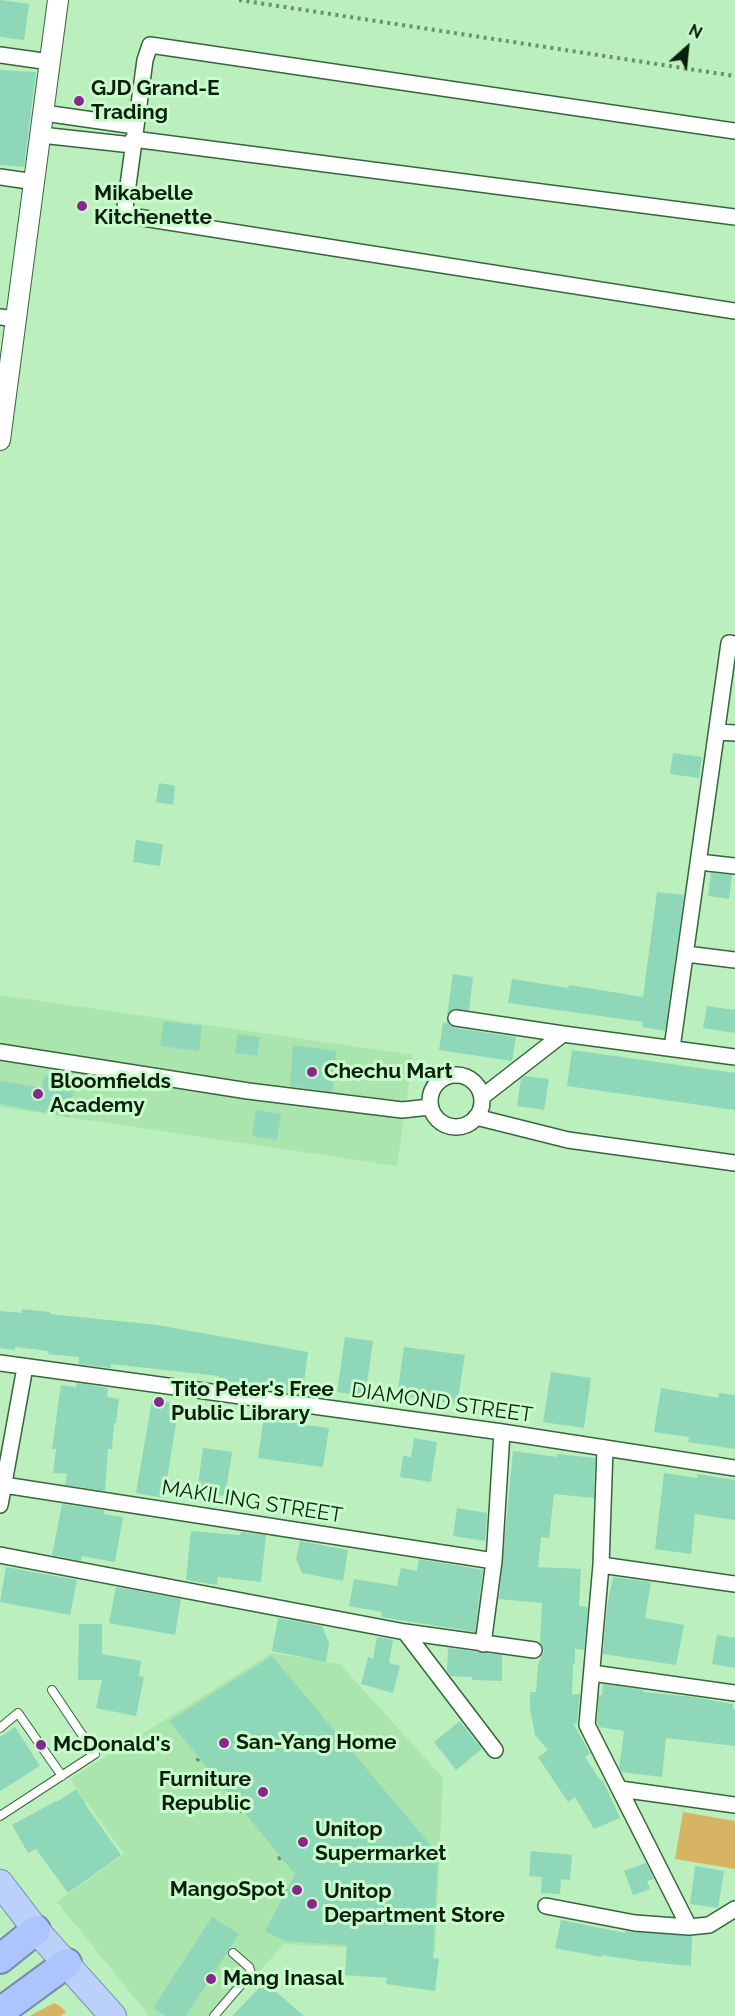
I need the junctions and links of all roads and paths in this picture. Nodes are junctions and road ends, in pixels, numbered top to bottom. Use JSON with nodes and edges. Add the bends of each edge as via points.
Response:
{"nodes":[{"id":1,"x":58,"y":0,"type":"edge"},
{"id":2,"x":239,"y":0,"type":"edge"},
{"id":3,"x":0,"y":55,"type":"edge"},
{"id":4,"x":51,"y":62,"type":"junction"},
{"id":5,"x":735,"y":76,"type":"edge"},
{"id":6,"x":44,"y":112,"type":"junction"},
{"id":7,"x":735,"y":131,"type":"edge"},
{"id":8,"x":41,"y":135,"type":"junction"},
{"id":9,"x":134,"y":137,"type":"junction"},
{"id":10,"x":0,"y":177,"type":"edge"},
{"id":11,"x":35,"y":182,"type":"junction"},
{"id":12,"x":735,"y":217,"type":"edge"},
{"id":13,"x":735,"y":311,"type":"edge"},
{"id":14,"x":8,"y":318,"type":"edge"},
{"id":15,"x":0,"y":441,"type":"edge"},
{"id":16,"x":735,"y":644,"type":"edge"},
{"id":17,"x":718,"y":732,"type":"junction"},
{"id":18,"x":735,"y":733,"type":"edge"},
{"id":19,"x":699,"y":862,"type":"junction"},
{"id":20,"x":735,"y":866,"type":"edge"},
{"id":21,"x":686,"y":954,"type":"junction"},
{"id":22,"x":735,"y":960,"type":"edge"},
{"id":23,"x":456,"y":1018,"type":"dead end"},
{"id":24,"x":563,"y":1034,"type":"junction"},
{"id":25,"x":672,"y":1048,"type":"junction"},
{"id":26,"x":0,"y":1052,"type":"edge"},
{"id":27,"x":735,"y":1057,"type":"edge"},
{"id":28,"x":482,"y":1097,"type":"junction"},
{"id":29,"x":430,"y":1107,"type":"junction"},
{"id":30,"x":476,"y":1117,"type":"junction"},
{"id":31,"x":735,"y":1163,"type":"edge"},
{"id":32,"x":0,"y":1363,"type":"edge"},
{"id":33,"x":25,"y":1367,"type":"junction"},
{"id":34,"x":502,"y":1432,"type":"junction"},
{"id":35,"x":605,"y":1448,"type":"junction"},
{"id":36,"x":735,"y":1468,"type":"edge"},
{"id":37,"x":4,"y":1485,"type":"junction"},
{"id":38,"x":0,"y":1505,"type":"edge"},
{"id":39,"x":0,"y":1555,"type":"edge"},
{"id":40,"x":494,"y":1561,"type":"junction"},
{"id":41,"x":601,"y":1564,"type":"junction"},
{"id":42,"x":735,"y":1584,"type":"edge"},
{"id":43,"x":405,"y":1632,"type":"junction"},
{"id":44,"x":483,"y":1644,"type":"junction"},
{"id":45,"x":534,"y":1650,"type":"dead end"},
{"id":46,"x":592,"y":1673,"type":"junction"},
{"id":47,"x":52,"y":1690,"type":"dead end"},
{"id":48,"x":735,"y":1693,"type":"edge"},
{"id":49,"x":0,"y":1728,"type":"edge"},
{"id":50,"x":495,"y":1750,"type":"dead end"},
{"id":51,"x":62,"y":1776,"type":"junction"},
{"id":52,"x":620,"y":1789,"type":"junction"},
{"id":53,"x":735,"y":1805,"type":"edge"},
{"id":54,"x":0,"y":1816,"type":"edge"},
{"id":55,"x":0,"y":1883,"type":"edge"},
{"id":56,"x":546,"y":1906,"type":"dead end"},
{"id":57,"x":735,"y":1909,"type":"edge"},
{"id":58,"x":689,"y":1927,"type":"junction"},
{"id":59,"x":36,"y":1930,"type":"junction"},
{"id":60,"x":234,"y":1953,"type":"dead end"},
{"id":61,"x":0,"y":1959,"type":"edge"},
{"id":62,"x":67,"y":1964,"type":"junction"},
{"id":63,"x":0,"y":2012,"type":"edge"},
{"id":64,"x":113,"y":2016,"type":"edge"},
{"id":65,"x":214,"y":2016,"type":"edge"}],
"edges":[{"from":1,"to":4,"type":"street"},
{"from":2,"to":5,"type":"path"},
{"from":3,"to":4,"type":"street"},
{"from":4,"to":6,"type":"street"},
{"from":6,"to":8,"type":"street"},
{"from":6,"to":9,"type":"street"},
{"from":7,"to":9,"type":"street","via":[[150,45]]},
{"from":8,"to":9,"type":"street"},
{"from":8,"to":11,"type":"street"},
{"from":9,"to":12,"type":"street"},
{"from":9,"to":13,"type":"street","via":[[124,214]]},
{"from":10,"to":11,"type":"street"},
{"from":11,"to":14,"type":"street"},
{"from":14,"to":15,"type":"street"},
{"from":16,"to":17,"type":"street","via":[[729,643]]},
{"from":17,"to":18,"type":"street"},
{"from":17,"to":19,"type":"street"},
{"from":19,"to":20,"type":"street"},
{"from":19,"to":21,"type":"street"},
{"from":21,"to":22,"type":"street"},
{"from":21,"to":25,"type":"street"},
{"from":23,"to":24,"type":"street"},
{"from":24,"to":25,"type":"street"},
{"from":24,"to":28,"type":"street"},
{"from":25,"to":27,"type":"street"},
{"from":26,"to":29,"type":"street","via":[[269,1093],[402,1110]]},
{"from":28,"to":29,"type":"street","via":[[473,1082],[456,1074],[435,1084]]},
{"from":28,"to":30,"type":"street"},
{"from":29,"to":30,"type":"street","via":[[434,1116],[450,1126],[469,1124]]},
{"from":30,"to":31,"type":"street","via":[[568,1140]]},
{"from":32,"to":33,"type":"street","name":"DIAMOND STREET"},
{"from":33,"to":34,"type":"street","name":"DIAMOND STREET"},
{"from":33,"to":37,"type":"street"},
{"from":34,"to":35,"type":"street","name":"DIAMOND STREET"},
{"from":34,"to":40,"type":"street"},
{"from":35,"to":36,"type":"street","name":"DIAMOND STREET"},
{"from":35,"to":41,"type":"street"},
{"from":37,"to":38,"type":"street"},
{"from":37,"to":40,"type":"street","name":"MAKILING STREET"},
{"from":39,"to":43,"type":"street"},
{"from":40,"to":44,"type":"street"},
{"from":41,"to":42,"type":"street"},
{"from":41,"to":46,"type":"street"},
{"from":43,"to":44,"type":"street"},
{"from":43,"to":50,"type":"street"},
{"from":44,"to":45,"type":"street"},
{"from":46,"to":48,"type":"street"},
{"from":46,"to":52,"type":"street","via":[[587,1725]]},
{"from":47,"to":51,"type":"lane","via":[[95,1754]]},
{"from":49,"to":51,"type":"lane","via":[[18,1713]]},
{"from":51,"to":54,"type":"lane"},
{"from":52,"to":53,"type":"street"},
{"from":52,"to":58,"type":"street"},
{"from":55,"to":59,"type":"highway"},
{"from":56,"to":58,"type":"street","via":[[635,1923]]},
{"from":57,"to":58,"type":"street","via":[[709,1925]]},
{"from":59,"to":61,"type":"highway"},
{"from":59,"to":62,"type":"highway"},
{"from":60,"to":65,"type":"lane","via":[[251,1973]]},
{"from":62,"to":63,"type":"highway"},
{"from":62,"to":64,"type":"highway"}]}
